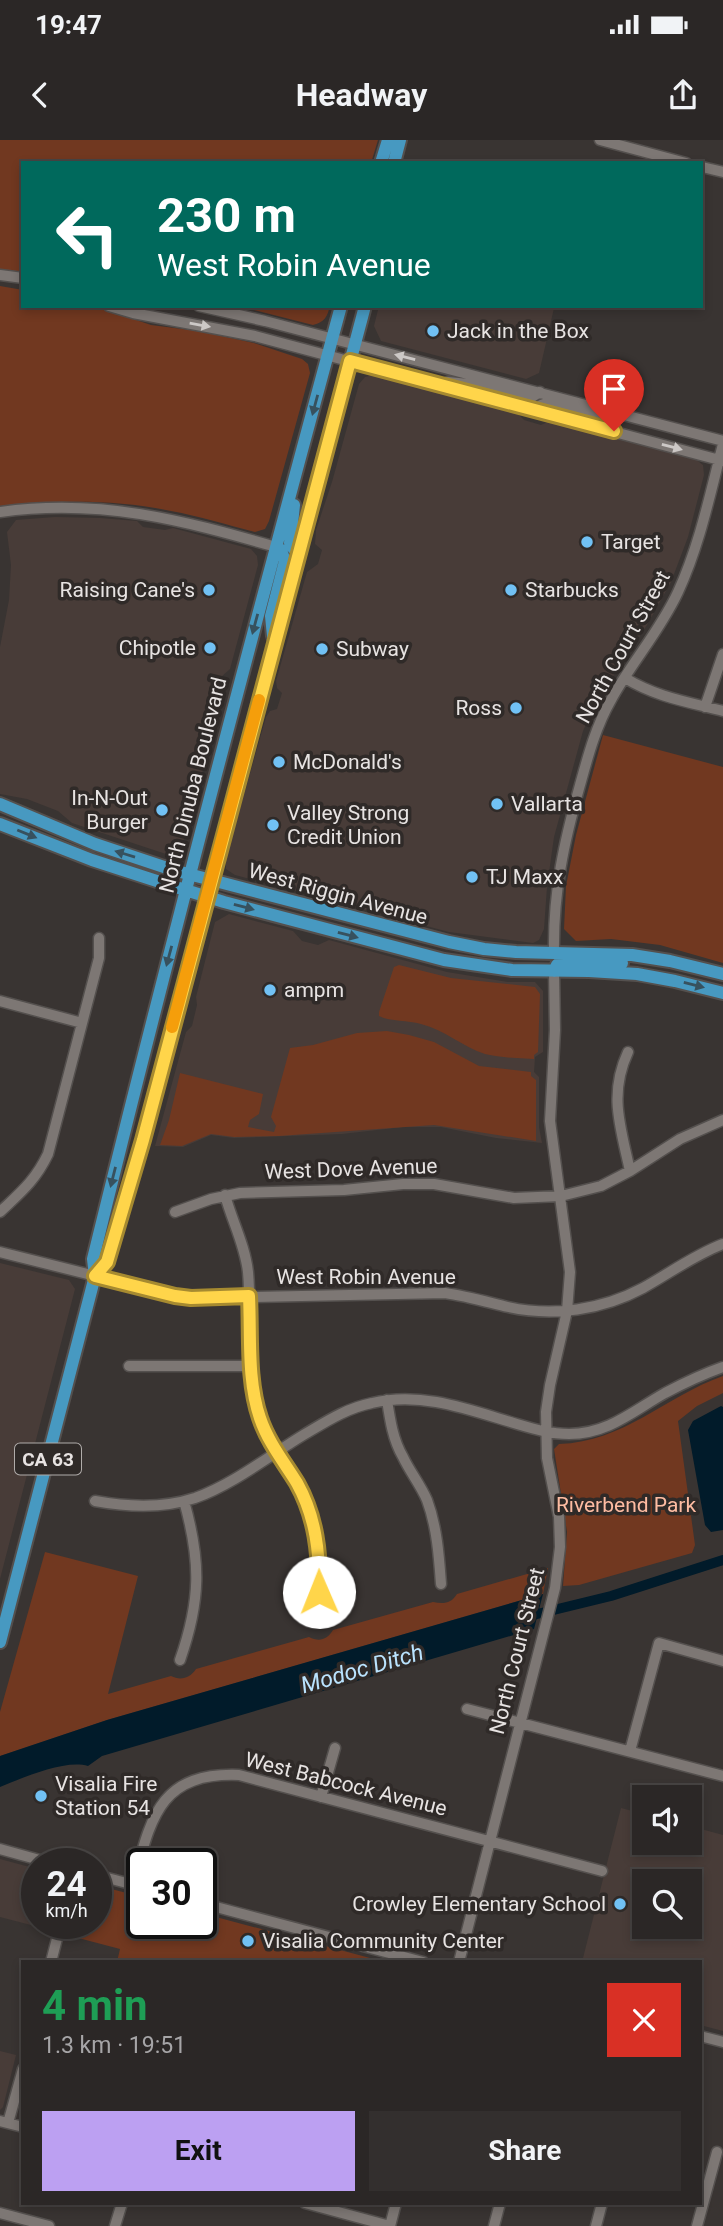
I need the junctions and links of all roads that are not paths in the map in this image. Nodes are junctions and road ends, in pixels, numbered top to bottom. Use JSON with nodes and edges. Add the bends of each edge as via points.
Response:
{"nodes":[{"id":1,"x":388,"y":140,"type":"edge"},
{"id":2,"x":400,"y":140,"type":"edge"},
{"id":3,"x":407,"y":140,"type":"edge"},
{"id":4,"x":600,"y":140,"type":"edge"},
{"id":5,"x":382,"y":161,"type":"edge"},
{"id":6,"x":395,"y":161,"type":"edge"},
{"id":7,"x":402,"y":161,"type":"edge"},
{"id":8,"x":679,"y":161,"type":"edge"},
{"id":9,"x":703,"y":167,"type":"edge"},
{"id":10,"x":723,"y":173,"type":"edge"},
{"id":11,"x":0,"y":275,"type":"edge"},
{"id":12,"x":0,"y":280,"type":"edge"},
{"id":13,"x":21,"y":280,"type":"edge"},
{"id":14,"x":21,"y":281,"type":"edge"},
{"id":15,"x":116,"y":308,"type":"edge"},
{"id":16,"x":210,"y":308,"type":"edge"},
{"id":17,"x":341,"y":308,"type":"edge"},
{"id":18,"x":364,"y":308,"type":"edge"},
{"id":19,"x":333,"y":339,"type":"junction"},
{"id":20,"x":355,"y":345,"type":"junction"},
{"id":21,"x":328,"y":356,"type":"junction"},
{"id":22,"x":350,"y":361,"type":"junction"},
{"id":23,"x":430,"y":382,"type":"junction"},
{"id":24,"x":540,"y":392,"type":"junction"},
{"id":25,"x":535,"y":410,"type":"junction"},
{"id":26,"x":635,"y":418,"type":"junction"},
{"id":27,"x":723,"y":443,"type":"edge"},
{"id":28,"x":721,"y":460,"type":"edge"},
{"id":29,"x":298,"y":466,"type":"junction"},
{"id":30,"x":0,"y":512,"type":"edge"},
{"id":31,"x":276,"y":547,"type":"junction"},
{"id":32,"x":300,"y":551,"type":"junction"},
{"id":33,"x":274,"y":647,"type":"junction"},
{"id":34,"x":723,"y":654,"type":"edge"},
{"id":35,"x":625,"y":678,"type":"junction"},
{"id":36,"x":705,"y":706,"type":"junction"},
{"id":37,"x":723,"y":711,"type":"edge"},
{"id":38,"x":0,"y":804,"type":"edge"},
{"id":39,"x":0,"y":824,"type":"edge"},
{"id":40,"x":190,"y":874,"type":"junction"},
{"id":41,"x":211,"y":880,"type":"junction"},
{"id":42,"x":186,"y":890,"type":"junction"},
{"id":43,"x":207,"y":897,"type":"junction"},
{"id":44,"x":99,"y":938,"type":"dead end"},
{"id":45,"x":554,"y":952,"type":"junction"},
{"id":46,"x":425,"y":955,"type":"junction"},
{"id":47,"x":699,"y":968,"type":"junction"},
{"id":48,"x":554,"y":971,"type":"junction"},
{"id":49,"x":723,"y":974,"type":"edge"},
{"id":50,"x":723,"y":993,"type":"edge"},
{"id":51,"x":0,"y":1001,"type":"edge"},
{"id":52,"x":82,"y":1023,"type":"junction"},
{"id":53,"x":628,"y":1052,"type":"dead end"},
{"id":54,"x":723,"y":1120,"type":"edge"},
{"id":55,"x":630,"y":1171,"type":"junction"},
{"id":56,"x":225,"y":1195,"type":"junction"},
{"id":57,"x":561,"y":1196,"type":"junction"},
{"id":58,"x":0,"y":1212,"type":"edge"},
{"id":59,"x":175,"y":1212,"type":"dead end"},
{"id":60,"x":723,"y":1244,"type":"edge"},
{"id":61,"x":0,"y":1252,"type":"edge"},
{"id":62,"x":95,"y":1276,"type":"junction"},
{"id":63,"x":249,"y":1296,"type":"junction"},
{"id":64,"x":567,"y":1311,"type":"junction"},
{"id":65,"x":129,"y":1366,"type":"dead end"},
{"id":66,"x":251,"y":1366,"type":"junction"},
{"id":67,"x":723,"y":1367,"type":"edge"},
{"id":68,"x":387,"y":1401,"type":"junction"},
{"id":69,"x":545,"y":1432,"type":"junction"},
{"id":70,"x":277,"y":1451,"type":"junction"},
{"id":71,"x":95,"y":1501,"type":"dead end"},
{"id":72,"x":184,"y":1501,"type":"junction"},
{"id":73,"x":441,"y":1584,"type":"dead end"},
{"id":74,"x":318,"y":1621,"type":"dead end"},
{"id":75,"x":0,"y":1642,"type":"edge"},
{"id":76,"x":180,"y":1660,"type":"dead end"},
{"id":77,"x":723,"y":1661,"type":"edge"},
{"id":78,"x":467,"y":1709,"type":"dead end"},
{"id":79,"x":520,"y":1722,"type":"junction"},
{"id":80,"x":335,"y":1748,"type":"dead end"},
{"id":81,"x":630,"y":1751,"type":"junction"},
{"id":82,"x":723,"y":1776,"type":"edge"},
{"id":83,"x":321,"y":1797,"type":"junction"},
{"id":84,"x":489,"y":1840,"type":"junction"},
{"id":85,"x":145,"y":1848,"type":"edge"},
{"id":86,"x":0,"y":1850,"type":"edge"},
{"id":87,"x":21,"y":1855,"type":"edge"},
{"id":88,"x":603,"y":1871,"type":"dead end"},
{"id":89,"x":217,"y":1907,"type":"edge"},
{"id":90,"x":57,"y":1939,"type":"edge"},
{"id":91,"x":52,"y":1960,"type":"edge"},
{"id":92,"x":415,"y":1960,"type":"edge"},
{"id":93,"x":459,"y":1960,"type":"edge"},
{"id":94,"x":702,"y":2037,"type":"edge"},
{"id":95,"x":723,"y":2042,"type":"edge"},
{"id":96,"x":21,"y":2075,"type":"edge"},
{"id":97,"x":4,"y":2122,"type":"edge"},
{"id":98,"x":21,"y":2126,"type":"edge"},
{"id":99,"x":717,"y":2152,"type":"dead end"},
{"id":100,"x":121,"y":2205,"type":"edge"},
{"id":101,"x":312,"y":2205,"type":"edge"},
{"id":102,"x":395,"y":2205,"type":"edge"},
{"id":103,"x":499,"y":2205,"type":"edge"},
{"id":104,"x":601,"y":2205,"type":"edge"},
{"id":105,"x":0,"y":2213,"type":"edge"},
{"id":106,"x":50,"y":2226,"type":"edge"},
{"id":107,"x":116,"y":2226,"type":"edge"},
{"id":108,"x":390,"y":2226,"type":"edge"},
{"id":109,"x":494,"y":2226,"type":"edge"},
{"id":110,"x":596,"y":2226,"type":"edge"},
{"id":111,"x":697,"y":2226,"type":"edge"}],
"edges":[{"from":1,"to":5,"type":"main road"},
{"from":2,"to":6,"type":"main road"},
{"from":3,"to":7,"type":"main road"},
{"from":4,"to":8,"type":"street"},
{"from":9,"to":10,"type":"street"},
{"from":11,"to":13,"type":"street"},
{"from":12,"to":14,"type":"street"},
{"from":15,"to":21,"type":"street","one_way":true},
{"from":16,"to":19,"type":"street"},
{"from":17,"to":19,"type":"main road","name":"North Dinuba Boulevard","number":"CA 63"},
{"from":18,"to":20,"type":"main road","name":"North Dinuba Boulevard","number":"CA 63"},
{"from":19,"to":20,"type":"street"},
{"from":19,"to":21,"type":"main road","name":"North Dinuba Boulevard","number":"CA 63"},
{"from":20,"to":22,"type":"main road","name":"North Dinuba Boulevard","number":"CA 63"},
{"from":24,"to":20,"type":"street","one_way":true},
{"from":21,"to":22,"type":"street"},
{"from":21,"to":29,"type":"main road","name":"North Dinuba Boulevard","number":"CA 63","one_way":true},
{"from":22,"to":23,"type":"street"},
{"from":22,"to":32,"type":"main road","name":"North Dinuba Boulevard","number":"CA 63"},
{"from":23,"to":24,"type":"street","via":[[478,385],[532,397]]},
{"from":23,"to":25,"type":"street"},
{"from":24,"to":26,"type":"street"},
{"from":25,"to":26,"type":"street","via":[[550,403],[600,416]]},
{"from":25,"to":28,"type":"street","one_way":true},
{"from":26,"to":27,"type":"street"},
{"from":27,"to":28,"type":"street","name":"North Court Street"},
{"from":28,"to":35,"type":"street","name":"North Court Street","via":[[691,563],[666,616]]},
{"from":29,"to":31,"type":"main road","name":"North Dinuba Boulevard","number":"CA 63"},
{"from":29,"to":32,"type":"main road","via":[[290,543]]},
{"from":30,"to":31,"type":"street","via":[[85,507],[122,510]]},
{"from":31,"to":33,"type":"main road","via":[[285,561],[271,616]]},
{"from":31,"to":40,"type":"main road","name":"North Dinuba Boulevard","number":"CA 63","one_way":true},
{"from":32,"to":33,"type":"main road","name":"North Dinuba Boulevard","number":"CA 63"},
{"from":33,"to":41,"type":"main road","name":"North Dinuba Boulevard","number":"CA 63"},
{"from":34,"to":36,"type":"street"},
{"from":35,"to":36,"type":"street","via":[[666,698]]},
{"from":35,"to":45,"type":"street","name":"North Court Street","via":[[595,735],[566,835],[555,899]]},
{"from":36,"to":37,"type":"street"},
{"from":40,"to":38,"type":"main road","name":"West Riggin Avenue","one_way":true,"via":[[95,844]]},
{"from":39,"to":42,"type":"main road","name":"West Riggin Avenue","one_way":true},
{"from":40,"to":41,"type":"main road","name":"West Riggin Avenue"},
{"from":40,"to":42,"type":"main road","name":"North Dinuba Boulevard","number":"CA 63"},
{"from":41,"to":43,"type":"main road","name":"North Dinuba Boulevard","number":"CA 63"},
{"from":41,"to":45,"type":"main road","name":"West Riggin Avenue","via":[[449,942],[484,949]]},
{"from":42,"to":43,"type":"main road","name":"West Riggin Avenue"},
{"from":42,"to":62,"type":"main road","name":"North Dinuba Boulevard","number":"CA 63","one_way":true,"via":[[93,1259]]},
{"from":43,"to":46,"type":"main road","name":"West Riggin Avenue","one_way":true},
{"from":43,"to":62,"type":"main road","name":"North Dinuba Boulevard","number":"CA 63","via":[[107,1262]]},
{"from":44,"to":52,"type":"street","via":[[99,958]]},
{"from":45,"to":46,"type":"main road","via":[[548,962],[533,963]]},
{"from":45,"to":47,"type":"main road","name":"West Riggin Avenue","via":[[632,955]]},
{"from":46,"to":48,"type":"main road","name":"West Riggin Avenue","via":[[492,968]]},
{"from":47,"to":48,"type":"main road","via":[[562,961]]},
{"from":47,"to":49,"type":"main road"},
{"from":48,"to":50,"type":"main road","name":"West Riggin Avenue","one_way":true,"via":[[637,974]]},
{"from":48,"to":57,"type":"street","name":"North Court Street","via":[[549,1110]]},
{"from":51,"to":52,"type":"street"},
{"from":52,"to":58,"type":"street","via":[[48,1154],[39,1174]]},
{"from":53,"to":55,"type":"street","via":[[616,1088]]},
{"from":54,"to":55,"type":"street","name":"West Dove Avenue","via":[[680,1139]]},
{"from":55,"to":57,"type":"street","name":"West Dove Avenue","via":[[601,1186]]},
{"from":56,"to":57,"type":"street","name":"West Dove Avenue","via":[[419,1183],[514,1198]]},
{"from":56,"to":59,"type":"street","name":"West Dove Avenue"},
{"from":56,"to":63,"type":"street","via":[[245,1255]]},
{"from":57,"to":64,"type":"street","name":"North Court Street","via":[[570,1261]]},
{"from":60,"to":64,"type":"street","name":"West Robin Avenue","via":[[619,1299]]},
{"from":61,"to":62,"type":"street","name":"West Robin Avenue"},
{"from":62,"to":63,"type":"street","name":"West Robin Avenue","via":[[175,1296]]},
{"from":62,"to":75,"type":"main road","name":"North Dinuba Boulevard","number":"CA 63"},
{"from":63,"to":64,"type":"street","name":"West Robin Avenue","via":[[445,1293],[522,1309]]},
{"from":63,"to":66,"type":"street"},
{"from":64,"to":69,"type":"street","name":"North Court Street"},
{"from":65,"to":66,"type":"street"},
{"from":66,"to":70,"type":"street","via":[[255,1404]]},
{"from":67,"to":69,"type":"street","via":[[663,1394],[605,1428],[569,1434]]},
{"from":68,"to":69,"type":"street","via":[[437,1402]]},
{"from":68,"to":70,"type":"street","via":[[337,1415]]},
{"from":68,"to":73,"type":"street","via":[[398,1447],[431,1513]]},
{"from":69,"to":79,"type":"street","name":"North Court Street","via":[[561,1547]]},
{"from":70,"to":72,"type":"street"},
{"from":70,"to":74,"type":"street","via":[[301,1493],[314,1529]]},
{"from":71,"to":72,"type":"street","via":[[139,1506]]},
{"from":72,"to":76,"type":"street","via":[[194,1540],[196,1596]]},
{"from":77,"to":81,"type":"street","via":[[659,1643]]},
{"from":78,"to":79,"type":"street"},
{"from":79,"to":81,"type":"street"},
{"from":79,"to":84,"type":"street","name":"North Court Street"},
{"from":80,"to":83,"type":"street"},
{"from":81,"to":82,"type":"street"},
{"from":83,"to":84,"type":"street","name":"West Babcock Avenue"},
{"from":83,"to":85,"type":"street","name":"West Babcock Avenue","via":[[239,1775],[214,1774],[190,1781],[172,1793],[149,1827]]},
{"from":84,"to":88,"type":"street","name":"West Babcock Avenue"},
{"from":84,"to":93,"type":"street","name":"North Court Street"},
{"from":86,"to":87,"type":"street"},
{"from":89,"to":92,"type":"street"},
{"from":90,"to":91,"type":"street"},
{"from":94,"to":95,"type":"street"},
{"from":96,"to":97,"type":"street"},
{"from":97,"to":98,"type":"street"},
{"from":99,"to":111,"type":"street"},
{"from":100,"to":107,"type":"street"},
{"from":101,"to":108,"type":"street"},
{"from":102,"to":108,"type":"street"},
{"from":103,"to":109,"type":"street"},
{"from":104,"to":110,"type":"street"},
{"from":105,"to":106,"type":"street"}]}
